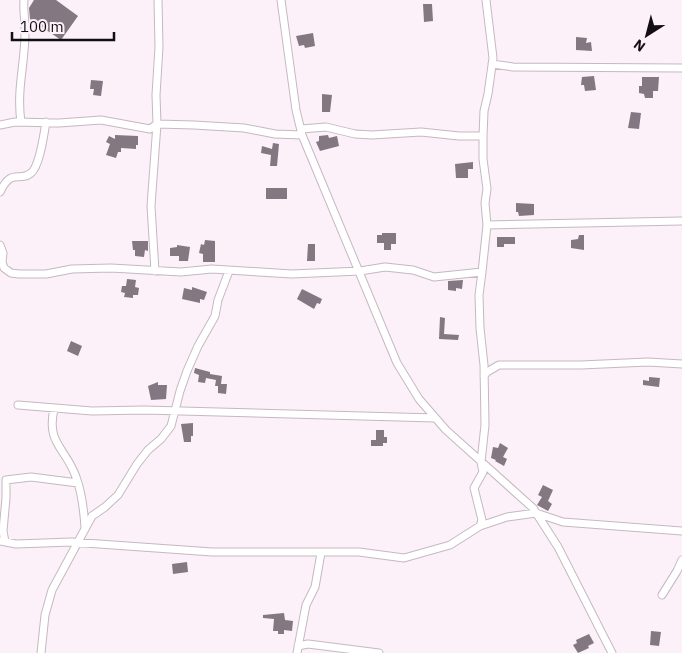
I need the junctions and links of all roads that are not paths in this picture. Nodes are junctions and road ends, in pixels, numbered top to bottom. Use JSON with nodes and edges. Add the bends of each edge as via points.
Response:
{"nodes":[{"id":1,"x":24,"y":0,"type":"edge"},
{"id":2,"x":158,"y":0,"type":"edge"},
{"id":3,"x":281,"y":0,"type":"edge"},
{"id":4,"x":486,"y":0,"type":"edge"},
{"id":5,"x":492,"y":64,"type":"junction"},
{"id":6,"x":682,"y":68,"type":"edge"},
{"id":7,"x":21,"y":122,"type":"junction"},
{"id":8,"x":46,"y":122,"type":"junction"},
{"id":9,"x":157,"y":124,"type":"junction"},
{"id":10,"x":0,"y":125,"type":"edge"},
{"id":11,"x":302,"y":132,"type":"junction"},
{"id":12,"x":483,"y":136,"type":"junction"},
{"id":13,"x":0,"y":192,"type":"edge"},
{"id":14,"x":682,"y":221,"type":"edge"},
{"id":15,"x":487,"y":226,"type":"junction"},
{"id":16,"x":0,"y":245,"type":"edge"},
{"id":17,"x":155,"y":271,"type":"junction"},
{"id":18,"x":229,"y":271,"type":"junction"},
{"id":19,"x":360,"y":271,"type":"junction"},
{"id":20,"x":482,"y":272,"type":"junction"},
{"id":21,"x":682,"y":364,"type":"edge"},
{"id":22,"x":484,"y":376,"type":"junction"},
{"id":23,"x":18,"y":405,"type":"dead end"},
{"id":24,"x":54,"y":409,"type":"junction"},
{"id":25,"x":175,"y":411,"type":"junction"},
{"id":26,"x":435,"y":418,"type":"junction"},
{"id":27,"x":481,"y":462,"type":"junction"},
{"id":28,"x":78,"y":483,"type":"junction"},
{"id":29,"x":84,"y":513,"type":"junction"},
{"id":30,"x":536,"y":513,"type":"junction"},
{"id":31,"x":92,"y":516,"type":"junction"},
{"id":32,"x":480,"y":526,"type":"junction"},
{"id":33,"x":86,"y":528,"type":"junction"},
{"id":34,"x":682,"y":531,"type":"edge"},
{"id":35,"x":2,"y":541,"type":"edge"},
{"id":36,"x":79,"y":543,"type":"junction"},
{"id":37,"x":321,"y":553,"type":"junction"},
{"id":38,"x":682,"y":560,"type":"edge"},
{"id":39,"x":662,"y":595,"type":"dead end"},
{"id":40,"x":298,"y":645,"type":"edge"},
{"id":41,"x":41,"y":653,"type":"edge"},
{"id":42,"x":379,"y":653,"type":"edge"},
{"id":43,"x":612,"y":653,"type":"edge"}],
"edges":[{"from":1,"to":7,"type":"street","via":[[25,28],[18,96]]},
{"from":2,"to":9,"type":"street"},
{"from":3,"to":11,"type":"street"},
{"from":4,"to":5,"type":"street"},
{"from":5,"to":6,"type":"street","via":[[513,68]]},
{"from":5,"to":12,"type":"street"},
{"from":7,"to":8,"type":"street"},
{"from":7,"to":10,"type":"street"},
{"from":8,"to":9,"type":"street","via":[[101,120],[150,129]]},
{"from":8,"to":13,"type":"street","via":[[32,173],[12,177]]},
{"from":9,"to":11,"type":"street","via":[[244,128],[275,134]]},
{"from":9,"to":17,"type":"street","via":[[151,206]]},
{"from":11,"to":12,"type":"street","via":[[326,127],[372,136],[421,132]]},
{"from":11,"to":19,"type":"street"},
{"from":12,"to":15,"type":"street"},
{"from":14,"to":15,"type":"street"},
{"from":15,"to":20,"type":"street"},
{"from":16,"to":17,"type":"street","via":[[2,262],[11,273],[46,274],[72,269],[111,268]]},
{"from":17,"to":18,"type":"street"},
{"from":18,"to":19,"type":"street","via":[[292,274]]},
{"from":18,"to":25,"type":"street","via":[[215,316],[187,371]]},
{"from":19,"to":20,"type":"street","via":[[385,267],[414,270],[434,277]]},
{"from":19,"to":26,"type":"street","via":[[397,362],[419,400]]},
{"from":20,"to":22,"type":"street","via":[[479,296]]},
{"from":21,"to":22,"type":"street","via":[[499,365]]},
{"from":22,"to":27,"type":"street","via":[[485,425]]},
{"from":23,"to":24,"type":"street"},
{"from":24,"to":25,"type":"street"},
{"from":24,"to":28,"type":"street","via":[[52,434]]},
{"from":25,"to":26,"type":"street"},
{"from":25,"to":31,"type":"street","via":[[171,426],[142,457],[118,494]]},
{"from":26,"to":27,"type":"street"},
{"from":27,"to":30,"type":"street"},
{"from":27,"to":32,"type":"street","via":[[483,472],[474,488],[482,520]]},
{"from":28,"to":29,"type":"street"},
{"from":28,"to":35,"type":"street","via":[[31,477],[6,480]]},
{"from":29,"to":31,"type":"street"},
{"from":29,"to":33,"type":"street"},
{"from":30,"to":32,"type":"street"},
{"from":30,"to":34,"type":"street","via":[[563,522]]},
{"from":30,"to":43,"type":"street","via":[[558,547]]},
{"from":31,"to":33,"type":"street"},
{"from":32,"to":37,"type":"street","via":[[450,545],[404,558],[359,552]]},
{"from":33,"to":36,"type":"street"},
{"from":35,"to":36,"type":"street","via":[[16,544]]},
{"from":36,"to":37,"type":"street","via":[[212,552]]},
{"from":36,"to":41,"type":"street","via":[[49,598]]},
{"from":37,"to":40,"type":"street"},
{"from":38,"to":39,"type":"street"},
{"from":40,"to":42,"type":"street"}]}
